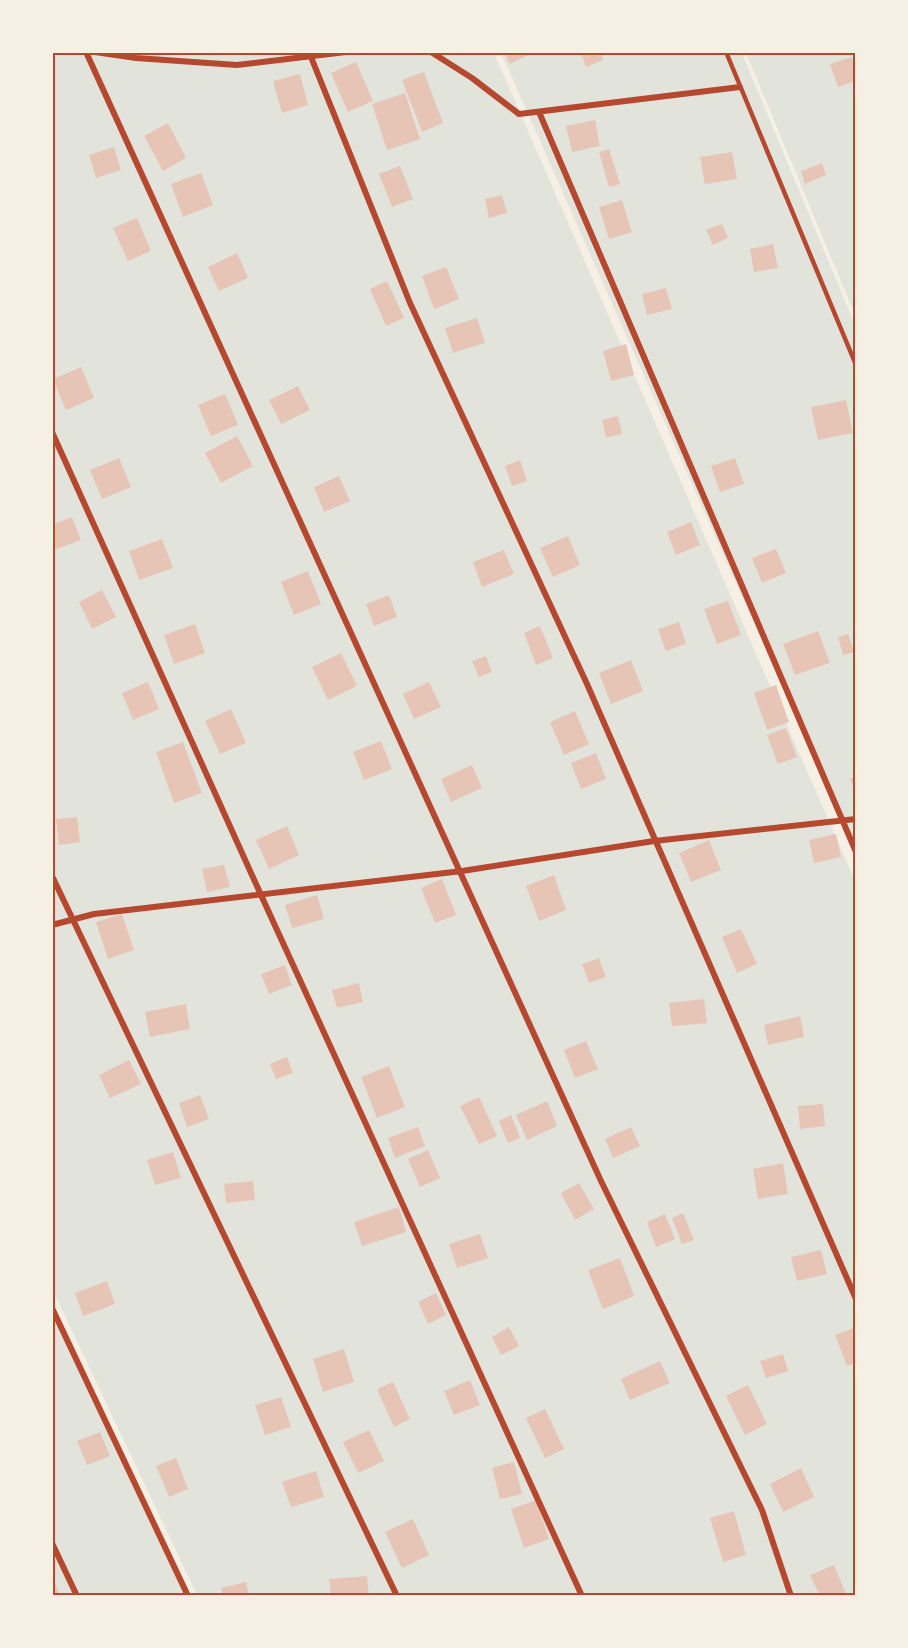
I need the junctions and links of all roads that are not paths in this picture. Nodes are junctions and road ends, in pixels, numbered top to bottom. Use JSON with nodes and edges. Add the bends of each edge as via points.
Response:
{"nodes":[{"id":1,"x":86,"y":52,"type":"edge"},
{"id":2,"x":95,"y":52,"type":"edge"},
{"id":3,"x":346,"y":52,"type":"edge"},
{"id":4,"x":431,"y":52,"type":"edge"},
{"id":5,"x":726,"y":52,"type":"edge"},
{"id":6,"x":311,"y":57,"type":"junction"},
{"id":7,"x":740,"y":87,"type":"junction"},
{"id":8,"x":539,"y":112,"type":"junction"},
{"id":9,"x":855,"y":365,"type":"edge"},
{"id":10,"x":52,"y":432,"type":"edge"},
{"id":11,"x":855,"y":819,"type":"edge"},
{"id":12,"x":842,"y":821,"type":"junction"},
{"id":13,"x":654,"y":841,"type":"junction"},
{"id":14,"x":855,"y":852,"type":"edge"},
{"id":15,"x":462,"y":871,"type":"junction"},
{"id":16,"x":52,"y":876,"type":"edge"},
{"id":17,"x":261,"y":895,"type":"junction"},
{"id":18,"x":72,"y":921,"type":"junction"},
{"id":19,"x":52,"y":925,"type":"edge"},
{"id":20,"x":855,"y":1299,"type":"edge"},
{"id":21,"x":52,"y":1308,"type":"edge"},
{"id":22,"x":52,"y":1543,"type":"edge"},
{"id":23,"x":77,"y":1596,"type":"edge"},
{"id":24,"x":188,"y":1596,"type":"edge"},
{"id":25,"x":397,"y":1596,"type":"edge"},
{"id":26,"x":582,"y":1596,"type":"edge"},
{"id":27,"x":791,"y":1596,"type":"edge"}],
"edges":[{"from":1,"to":15,"type":"street"},
{"from":2,"to":6,"type":"street","via":[[237,65]]},
{"from":3,"to":6,"type":"street"},
{"from":4,"to":8,"type":"street","via":[[519,114]]},
{"from":5,"to":7,"type":"lane"},
{"from":6,"to":13,"type":"street","via":[[410,303],[587,684]]},
{"from":7,"to":8,"type":"street"},
{"from":7,"to":9,"type":"lane"},
{"from":8,"to":12,"type":"street"},
{"from":10,"to":17,"type":"street"},
{"from":11,"to":12,"type":"street"},
{"from":12,"to":13,"type":"street"},
{"from":12,"to":14,"type":"street"},
{"from":13,"to":15,"type":"street"},
{"from":13,"to":20,"type":"street"},
{"from":15,"to":17,"type":"street"},
{"from":15,"to":27,"type":"street","via":[[601,1181],[762,1510]]},
{"from":16,"to":18,"type":"street"},
{"from":17,"to":18,"type":"street","via":[[94,914]]},
{"from":17,"to":26,"type":"street"},
{"from":18,"to":19,"type":"street"},
{"from":18,"to":25,"type":"street"},
{"from":21,"to":24,"type":"street"},
{"from":22,"to":23,"type":"street"}]}
